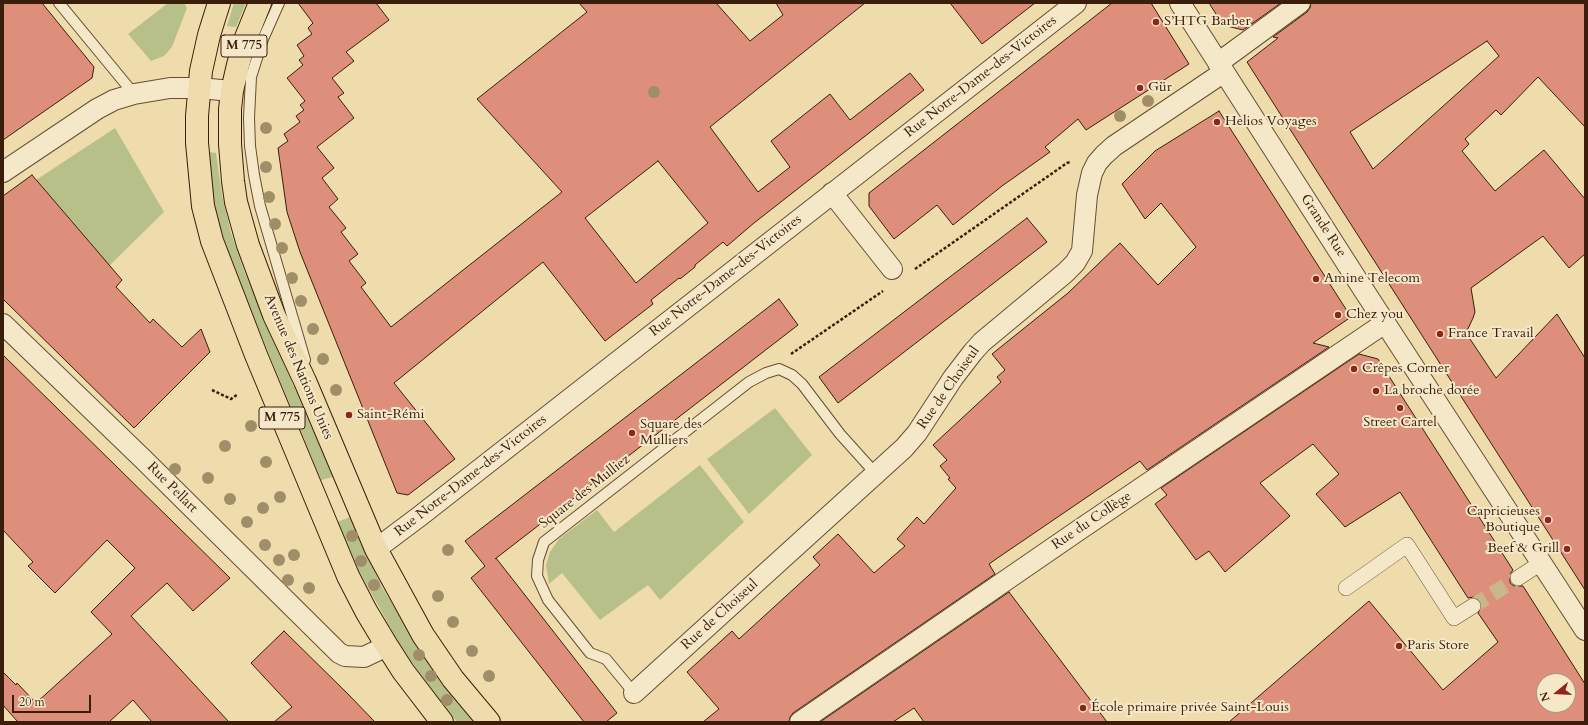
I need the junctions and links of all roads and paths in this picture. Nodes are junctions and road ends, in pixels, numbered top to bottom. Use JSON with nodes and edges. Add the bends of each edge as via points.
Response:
{"nodes":[{"id":1,"x":59,"y":3,"type":"edge"},
{"id":2,"x":219,"y":3,"type":"edge"},
{"id":3,"x":260,"y":3,"type":"edge"},
{"id":4,"x":279,"y":3,"type":"edge"},
{"id":5,"x":1076,"y":3,"type":"edge"},
{"id":6,"x":1180,"y":3,"type":"edge"},
{"id":7,"x":1300,"y":3,"type":"edge"},
{"id":8,"x":1221,"y":68,"type":"junction"},
{"id":9,"x":252,"y":77,"type":"junction"},
{"id":10,"x":199,"y":88,"type":"junction"},
{"id":11,"x":232,"y":91,"type":"junction"},
{"id":12,"x":134,"y":94,"type":"junction"},
{"id":13,"x":1097,"y":163,"type":"junction"},
{"id":14,"x":3,"y":172,"type":"edge"},
{"id":15,"x":832,"y":193,"type":"junction"},
{"id":16,"x":892,"y":268,"type":"dead end"},
{"id":17,"x":913,"y":270,"type":"dead end"},
{"id":18,"x":887,"y":288,"type":"dead end"},
{"id":19,"x":1385,"y":323,"type":"junction"},
{"id":20,"x":3,"y":324,"type":"edge"},
{"id":21,"x":779,"y":369,"type":"junction"},
{"id":22,"x":212,"y":390,"type":"dead end"},
{"id":23,"x":238,"y":394,"type":"dead end"},
{"id":24,"x":313,"y":398,"type":"junction"},
{"id":25,"x":876,"y":474,"type":"junction"},
{"id":26,"x":376,"y":549,"type":"junction"},
{"id":27,"x":1541,"y":563,"type":"junction"},
{"id":28,"x":1518,"y":578,"type":"tunnel mouth"},
{"id":29,"x":1346,"y":588,"type":"dead end"},
{"id":30,"x":1473,"y":606,"type":"tunnel mouth"},
{"id":31,"x":1585,"y":630,"type":"edge"},
{"id":32,"x":387,"y":646,"type":"junction"},
{"id":33,"x":634,"y":693,"type":"joint"},
{"id":34,"x":442,"y":722,"type":"edge"},
{"id":35,"x":488,"y":722,"type":"edge"},
{"id":36,"x":800,"y":722,"type":"edge"}],
"edges":[{"from":1,"to":12,"type":"lane"},
{"from":2,"to":10,"type":"main road","number":"M 775","via":[[205,52]]},
{"from":3,"to":11,"type":"main road","name":"Avenue des Nations Unies","number":"M 775","via":[[246,40]]},
{"from":4,"to":9,"type":"lane","via":[[263,39]]},
{"from":5,"to":15,"type":"street","name":"Rue Notre-Dame-des-Victoires"},
{"from":6,"to":8,"type":"street","name":"Grande Rue"},
{"from":7,"to":8,"type":"street","name":"Rue de Choiseul"},
{"from":8,"to":13,"type":"street","name":"Rue de Choiseul","via":[[1114,146]]},
{"from":8,"to":19,"type":"street","name":"Grande Rue"},
{"from":9,"to":11,"type":"lane","via":[[246,85]]},
{"from":9,"to":24,"type":"lane","via":[[249,118],[255,181],[271,248],[305,360]]},
{"from":10,"to":11,"type":"street"},
{"from":10,"to":12,"type":"street","via":[[170,88]]},
{"from":10,"to":32,"type":"main road","number":"M 775","via":[[197,143],[203,206],[212,241],[256,355],[345,569]]},
{"from":11,"to":24,"type":"main road","name":"Avenue des Nations Unies","number":"M 775","via":[[231,168],[241,221],[274,315]]},
{"from":12,"to":14,"type":"street","via":[[97,109]]},
{"from":13,"to":17,"type":"path","via":[[1067,163]]},
{"from":13,"to":25,"type":"street","name":"Rue de Choiseul","via":[[1087,195],[1082,252],[1075,263],[972,352],[917,433]]},
{"from":15,"to":16,"type":"street"},
{"from":15,"to":26,"type":"street","name":"Rue Notre-Dame-des-Victoires"},
{"from":18,"to":21,"type":"path","via":[[789,355]]},
{"from":19,"to":27,"type":"street","name":"Grande Rue"},
{"from":19,"to":36,"type":"street","name":"Rue du Collège"},
{"from":20,"to":32,"type":"street","name":"Rue Pellart","via":[[339,653],[354,658],[364,657]]},
{"from":21,"to":25,"type":"lane","via":[[792,375],[802,384],[840,434]]},
{"from":21,"to":33,"type":"lane","name":"Square des Mulliez","via":[[749,382],[544,542],[538,560],[537,576],[548,600],[590,653],[606,658]]},
{"from":22,"to":23,"type":"path","via":[[231,399]]},
{"from":24,"to":26,"type":"main road","name":"Avenue des Nations Unies","number":"M 775"},
{"from":25,"to":33,"type":"street","name":"Rue de Choiseul"},
{"from":26,"to":35,"type":"main road","name":"Avenue des Nations Unies","number":"M 775","via":[[422,635]]},
{"from":27,"to":28,"type":"street"},
{"from":27,"to":31,"type":"street","name":"Grande Rue"},
{"from":29,"to":30,"type":"street","via":[[1407,545],[1454,618]]},
{"from":32,"to":34,"type":"main road","number":"M 775"}]}
